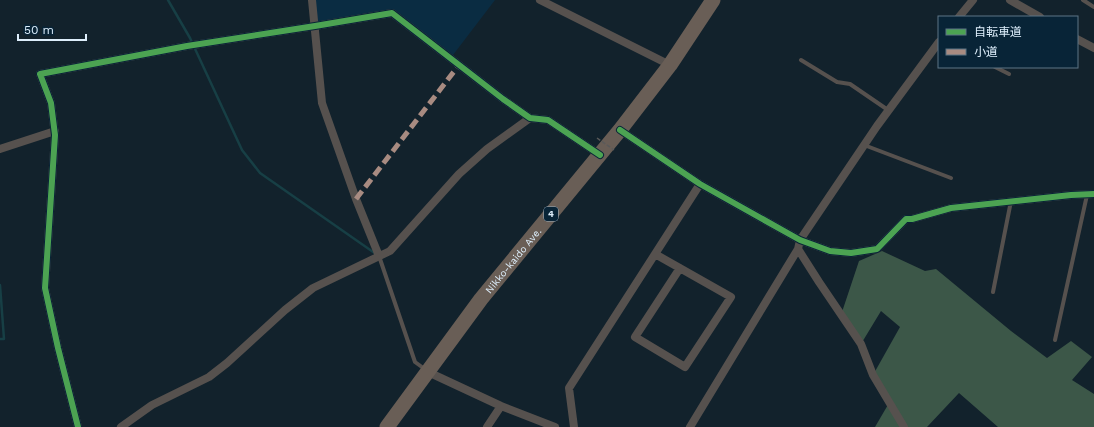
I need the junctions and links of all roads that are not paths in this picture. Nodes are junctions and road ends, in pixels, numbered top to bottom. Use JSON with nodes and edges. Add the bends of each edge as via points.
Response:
{"nodes":[{"id":1,"x":312,"y":0,"type":"edge"},
{"id":2,"x":540,"y":0,"type":"edge"},
{"id":3,"x":713,"y":0,"type":"edge"},
{"id":4,"x":973,"y":0,"type":"edge"},
{"id":5,"x":1010,"y":0,"type":"edge"},
{"id":6,"x":1083,"y":0,"type":"edge"},
{"id":7,"x":1094,"y":7,"type":"edge"},
{"id":8,"x":960,"y":16,"type":"edge"},
{"id":9,"x":1038,"y":16,"type":"edge"},
{"id":10,"x":314,"y":26,"type":"junction"},
{"id":11,"x":1078,"y":40,"type":"edge"},
{"id":12,"x":938,"y":43,"type":"edge"},
{"id":13,"x":1094,"y":48,"type":"edge"},
{"id":14,"x":801,"y":60,"type":"dead end"},
{"id":15,"x":670,"y":65,"type":"junction"},
{"id":16,"x":997,"y":68,"type":"edge"},
{"id":17,"x":1009,"y":74,"type":"dead end"},
{"id":18,"x":889,"y":110,"type":"junction"},
{"id":19,"x":530,"y":118,"type":"junction"},
{"id":20,"x":620,"y":130,"type":"junction"},
{"id":21,"x":55,"y":131,"type":"junction"},
{"id":22,"x":864,"y":145,"type":"junction"},
{"id":23,"x":0,"y":149,"type":"edge"},
{"id":24,"x":600,"y":155,"type":"junction"},
{"id":25,"x":951,"y":178,"type":"dead end"},
{"id":26,"x":700,"y":184,"type":"junction"},
{"id":27,"x":1090,"y":194,"type":"edge"},
{"id":28,"x":1011,"y":201,"type":"junction"},
{"id":29,"x":800,"y":240,"type":"junction"},
{"id":30,"x":798,"y":249,"type":"junction"},
{"id":31,"x":655,"y":254,"type":"junction"},
{"id":32,"x":378,"y":256,"type":"junction"},
{"id":33,"x":680,"y":268,"type":"junction"},
{"id":34,"x":993,"y":292,"type":"dead end"},
{"id":35,"x":1055,"y":340,"type":"dead end"},
{"id":36,"x":428,"y":372,"type":"junction"},
{"id":37,"x":501,"y":406,"type":"junction"},
{"id":38,"x":78,"y":427,"type":"edge"},
{"id":39,"x":120,"y":427,"type":"edge"},
{"id":40,"x":387,"y":427,"type":"edge"},
{"id":41,"x":487,"y":427,"type":"edge"},
{"id":42,"x":555,"y":427,"type":"edge"},
{"id":43,"x":574,"y":427,"type":"edge"},
{"id":44,"x":690,"y":427,"type":"edge"},
{"id":45,"x":904,"y":427,"type":"edge"}],
"edges":[{"from":1,"to":10,"type":"street"},
{"from":2,"to":15,"type":"street"},
{"from":3,"to":15,"type":"highway","name":"Nikko-kaido Ave.","number":"4"},
{"from":4,"to":8,"type":"street"},
{"from":5,"to":9,"type":"street"},
{"from":6,"to":7,"type":"lane"},
{"from":10,"to":19,"type":"street","via":[[392,13]]},
{"from":10,"to":21,"type":"street","via":[[187,46],[40,74],[51,104]]},
{"from":10,"to":32,"type":"street","via":[[322,103]]},
{"from":11,"to":13,"type":"street"},
{"from":12,"to":18,"type":"street"},
{"from":14,"to":18,"type":"lane","via":[[837,82],[850,84]]},
{"from":15,"to":20,"type":"highway","name":"Nikko-kaido Ave.","number":"4"},
{"from":16,"to":17,"type":"lane"},
{"from":18,"to":22,"type":"street"},
{"from":19,"to":24,"type":"street","via":[[548,120]]},
{"from":19,"to":32,"type":"street","via":[[481,154],[459,174],[390,251]]},
{"from":20,"to":24,"type":"highway","name":"Nikko-kaido Ave.","number":"4"},
{"from":20,"to":26,"type":"street"},
{"from":21,"to":23,"type":"street"},
{"from":21,"to":38,"type":"street","via":[[45,288]]},
{"from":22,"to":25,"type":"lane"},
{"from":22,"to":29,"type":"street"},
{"from":24,"to":36,"type":"highway","name":"Nikko-kaido Ave.","number":"4","via":[[481,299]]},
{"from":26,"to":29,"type":"street"},
{"from":26,"to":31,"type":"street"},
{"from":27,"to":28,"type":"street"},
{"from":27,"to":35,"type":"lane"},
{"from":28,"to":29,"type":"street","via":[[951,208],[906,219],[877,249],[851,253],[830,251]]},
{"from":28,"to":34,"type":"lane"},
{"from":29,"to":30,"type":"street"},
{"from":30,"to":44,"type":"street"},
{"from":30,"to":45,"type":"street","via":[[861,344],[873,375]]},
{"from":31,"to":33,"type":"street"},
{"from":31,"to":43,"type":"street","via":[[569,388]]},
{"from":32,"to":36,"type":"lane","via":[[415,362]]},
{"from":32,"to":39,"type":"street","via":[[314,288],[209,377],[152,405]]},
{"from":33,"to":33,"type":"street","via":[[731,297],[685,367],[635,337]]},
{"from":36,"to":37,"type":"street"},
{"from":36,"to":40,"type":"highway","name":"Nikko-kaido Ave.","number":"4"},
{"from":37,"to":41,"type":"street"},
{"from":37,"to":42,"type":"street"}]}
